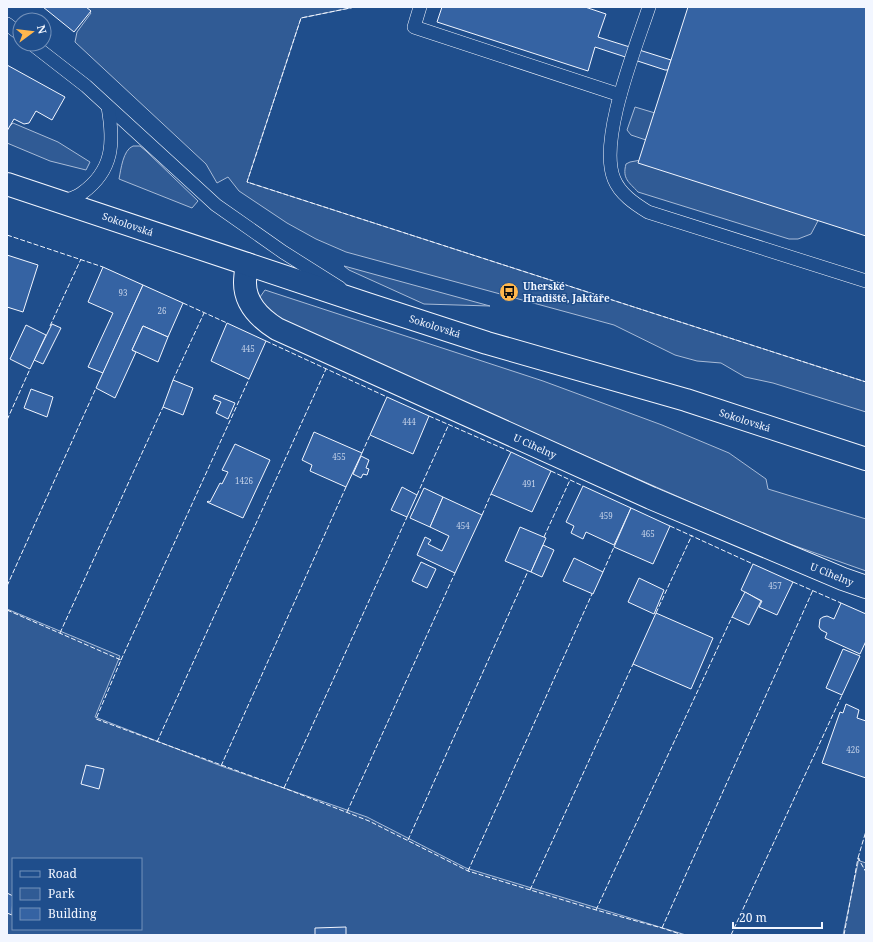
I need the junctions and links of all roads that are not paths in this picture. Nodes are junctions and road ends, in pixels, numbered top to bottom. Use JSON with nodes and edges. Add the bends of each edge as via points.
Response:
{"nodes":[{"id":1,"x":420,"y":7,"type":"edge"},
{"id":2,"x":649,"y":7,"type":"edge"},
{"id":3,"x":42,"y":52,"type":"edge"},
{"id":4,"x":620,"y":95,"type":"junction"},
{"id":5,"x":108,"y":107,"type":"junction"},
{"id":6,"x":7,"y":184,"type":"edge"},
{"id":7,"x":63,"y":202,"type":"junction"},
{"id":8,"x":247,"y":264,"type":"junction"},
{"id":9,"x":866,"y":281,"type":"edge"},
{"id":10,"x":367,"y":304,"type":"junction"},
{"id":11,"x":866,"y":459,"type":"edge"},
{"id":12,"x":866,"y":587,"type":"edge"}],
"edges":[{"from":1,"to":4,"type":"lane","via":[[414,27]]},
{"from":2,"to":4,"type":"lane"},
{"from":3,"to":5,"type":"lane"},
{"from":4,"to":9,"type":"lane","via":[[610,148],[610,166],[614,180],[631,202],[648,212]]},
{"from":5,"to":7,"type":"lane","via":[[112,140],[110,157],[96,181],[82,193]]},
{"from":5,"to":10,"type":"lane","via":[[216,205],[283,252]]},
{"from":6,"to":7,"type":"main road","name":"Sokolovská"},
{"from":7,"to":8,"type":"main road","name":"Sokolovská"},
{"from":8,"to":10,"type":"main road","name":"Sokolovská"},
{"from":8,"to":12,"type":"main road","name":"U Cihelny","via":[[246,295],[261,317],[277,329],[651,498]]},
{"from":10,"to":11,"type":"main road","name":"Sokolovská","via":[[686,400]]}]}
